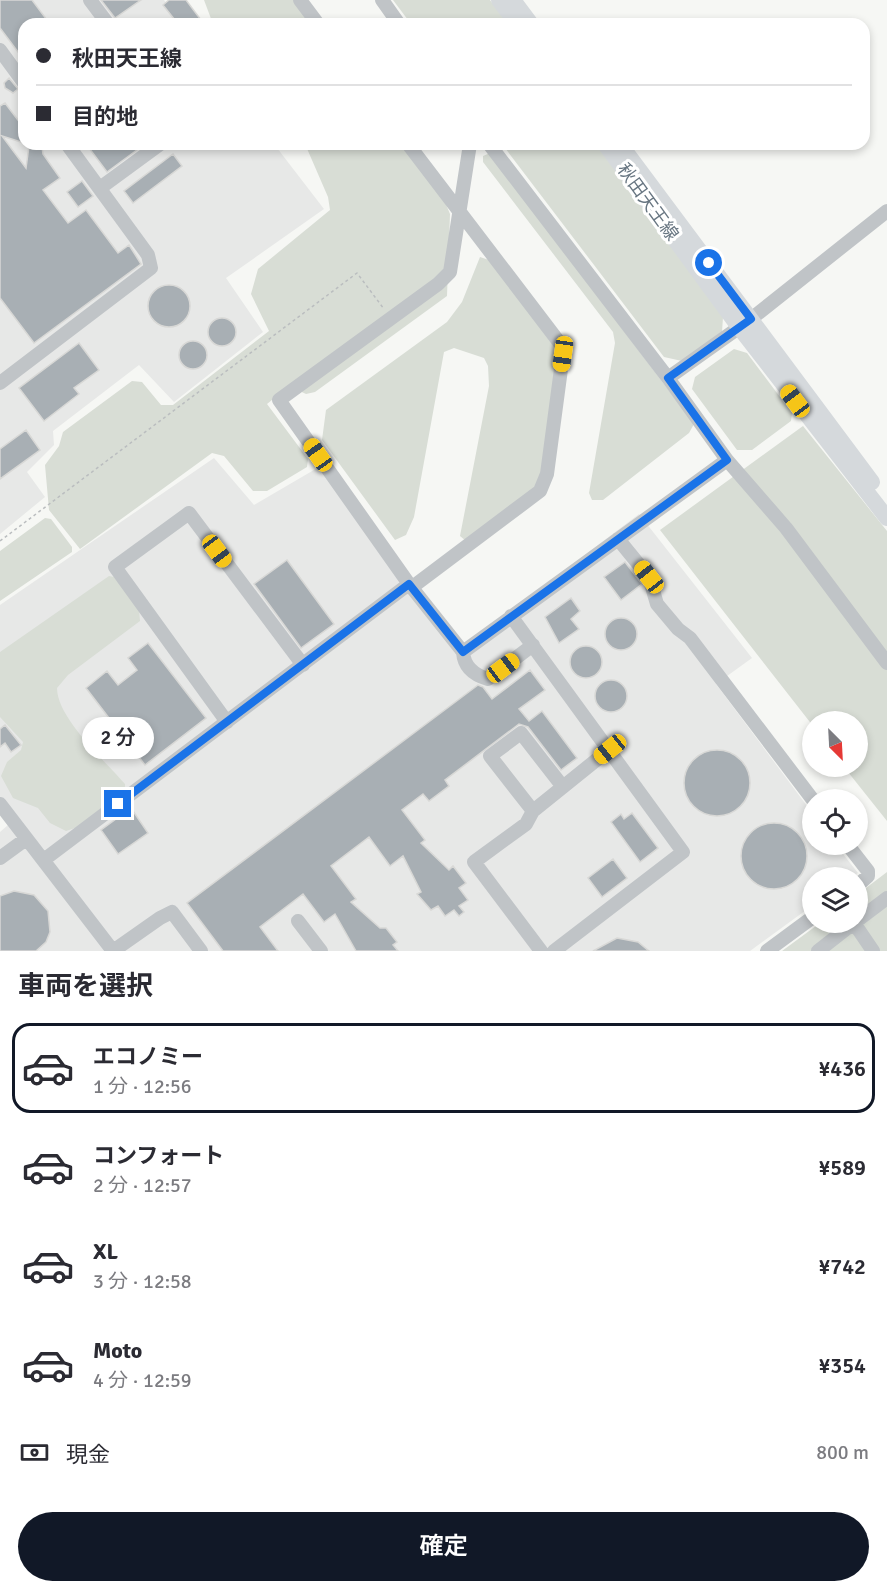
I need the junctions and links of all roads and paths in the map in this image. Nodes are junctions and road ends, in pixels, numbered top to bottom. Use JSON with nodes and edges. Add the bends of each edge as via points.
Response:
{"nodes":[{"id":1,"x":90,"y":0,"type":"edge"},
{"id":2,"x":300,"y":0,"type":"edge"},
{"id":3,"x":382,"y":0,"type":"edge"},
{"id":4,"x":499,"y":0,"type":"edge"},
{"id":5,"x":513,"y":0,"type":"edge"},
{"id":6,"x":104,"y":18,"type":"edge"},
{"id":7,"x":314,"y":18,"type":"edge"},
{"id":8,"x":395,"y":18,"type":"edge"},
{"id":9,"x":512,"y":18,"type":"edge"},
{"id":10,"x":526,"y":18,"type":"edge"},
{"id":11,"x":2,"y":58,"type":"edge"},
{"id":12,"x":18,"y":77,"type":"edge"},
{"id":13,"x":72,"y":150,"type":"edge"},
{"id":14,"x":152,"y":150,"type":"edge"},
{"id":15,"x":413,"y":150,"type":"edge"},
{"id":16,"x":469,"y":150,"type":"edge"},
{"id":17,"x":494,"y":150,"type":"edge"},
{"id":18,"x":610,"y":150,"type":"edge"},
{"id":19,"x":624,"y":150,"type":"edge"},
{"id":20,"x":100,"y":188,"type":"junction"},
{"id":21,"x":459,"y":211,"type":"junction"},
{"id":22,"x":887,"y":211,"type":"edge"},
{"id":23,"x":391,"y":318,"type":"junction"},
{"id":24,"x":745,"y":323,"type":"junction"},
{"id":25,"x":668,"y":378,"type":"junction"},
{"id":26,"x":0,"y":383,"type":"edge"},
{"id":27,"x":727,"y":460,"type":"junction"},
{"id":28,"x":887,"y":500,"type":"edge"},
{"id":29,"x":887,"y":518,"type":"edge"},
{"id":30,"x":618,"y":539,"type":"junction"},
{"id":31,"x":0,"y":541,"type":"edge"},
{"id":32,"x":410,"y":586,"type":"junction"},
{"id":33,"x":511,"y":616,"type":"junction"},
{"id":34,"x":533,"y":645,"type":"junction"},
{"id":35,"x":463,"y":652,"type":"junction"},
{"id":36,"x":887,"y":663,"type":"edge"},
{"id":37,"x":303,"y":665,"type":"junction"},
{"id":38,"x":227,"y":722,"type":"junction"},
{"id":39,"x":610,"y":749,"type":"junction"},
{"id":40,"x":563,"y":787,"type":"junction"},
{"id":41,"x":805,"y":789,"type":"edge"},
{"id":42,"x":0,"y":804,"type":"edge"},
{"id":43,"x":533,"y":811,"type":"junction"},
{"id":44,"x":26,"y":839,"type":"junction"},
{"id":45,"x":856,"y":855,"type":"edge"},
{"id":46,"x":0,"y":858,"type":"edge"},
{"id":47,"x":45,"y":859,"type":"junction"},
{"id":48,"x":865,"y":867,"type":"edge"},
{"id":49,"x":887,"y":898,"type":"edge"},
{"id":50,"x":868,"y":913,"type":"edge"},
{"id":51,"x":298,"y":921,"type":"dead end"},
{"id":52,"x":802,"y":926,"type":"edge"},
{"id":53,"x":842,"y":933,"type":"edge"},
{"id":54,"x":862,"y":933,"type":"edge"},
{"id":55,"x":201,"y":951,"type":"edge"},
{"id":56,"x":321,"y":951,"type":"edge"},
{"id":57,"x":541,"y":951,"type":"edge"},
{"id":58,"x":554,"y":951,"type":"edge"},
{"id":59,"x":767,"y":951,"type":"edge"},
{"id":60,"x":818,"y":951,"type":"edge"},
{"id":61,"x":873,"y":951,"type":"edge"}],
"edges":[{"from":1,"to":6,"type":"street"},
{"from":2,"to":7,"type":"street"},
{"from":3,"to":8,"type":"street"},
{"from":4,"to":9,"type":"main road"},
{"from":5,"to":10,"type":"main road"},
{"from":11,"to":12,"type":"street"},
{"from":13,"to":20,"type":"street"},
{"from":14,"to":20,"type":"street"},
{"from":15,"to":21,"type":"street"},
{"from":16,"to":21,"type":"street"},
{"from":17,"to":25,"type":"street"},
{"from":18,"to":24,"type":"main road","name":"秋田天王線"},
{"from":19,"to":24,"type":"main road","name":"秋田天王線"},
{"from":20,"to":26,"type":"street","via":[[148,255],[151,268]]},
{"from":21,"to":23,"type":"street","via":[[450,272]]},
{"from":21,"to":32,"type":"street","via":[[562,346],[563,354],[547,474],[540,490]]},
{"from":22,"to":24,"type":"street"},
{"from":23,"to":31,"type":"path","via":[[357,273]]},
{"from":23,"to":32,"type":"street","via":[[279,400]]},
{"from":24,"to":25,"type":"street"},
{"from":24,"to":28,"type":"main road","name":"秋田天王線"},
{"from":24,"to":29,"type":"main road","name":"秋田天王線"},
{"from":25,"to":27,"type":"street"},
{"from":27,"to":30,"type":"street"},
{"from":27,"to":36,"type":"street","via":[[786,528]]},
{"from":30,"to":33,"type":"street"},
{"from":30,"to":41,"type":"street","via":[[649,577],[657,604],[690,638]]},
{"from":32,"to":35,"type":"street"},
{"from":32,"to":37,"type":"street"},
{"from":33,"to":34,"type":"street"},
{"from":33,"to":35,"type":"street"},
{"from":34,"to":35,"type":"street","via":[[488,678],[476,676],[464,661]]},
{"from":34,"to":39,"type":"street"},
{"from":37,"to":38,"type":"street"},
{"from":37,"to":38,"type":"street","via":[[189,513],[115,567]]},
{"from":38,"to":47,"type":"street"},
{"from":39,"to":40,"type":"street"},
{"from":39,"to":58,"type":"street","via":[[683,852]]},
{"from":40,"to":43,"type":"street"},
{"from":40,"to":43,"type":"street","via":[[521,733],[490,756]]},
{"from":42,"to":44,"type":"street"},
{"from":43,"to":57,"type":"street","via":[[526,824],[474,862]]},
{"from":44,"to":46,"type":"street"},
{"from":44,"to":47,"type":"street"},
{"from":45,"to":48,"type":"street"},
{"from":47,"to":55,"type":"street","via":[[113,951],[172,912]]},
{"from":49,"to":50,"type":"street"},
{"from":51,"to":56,"type":"street"},
{"from":52,"to":59,"type":"street"},
{"from":53,"to":60,"type":"street"},
{"from":54,"to":61,"type":"street"}]}
